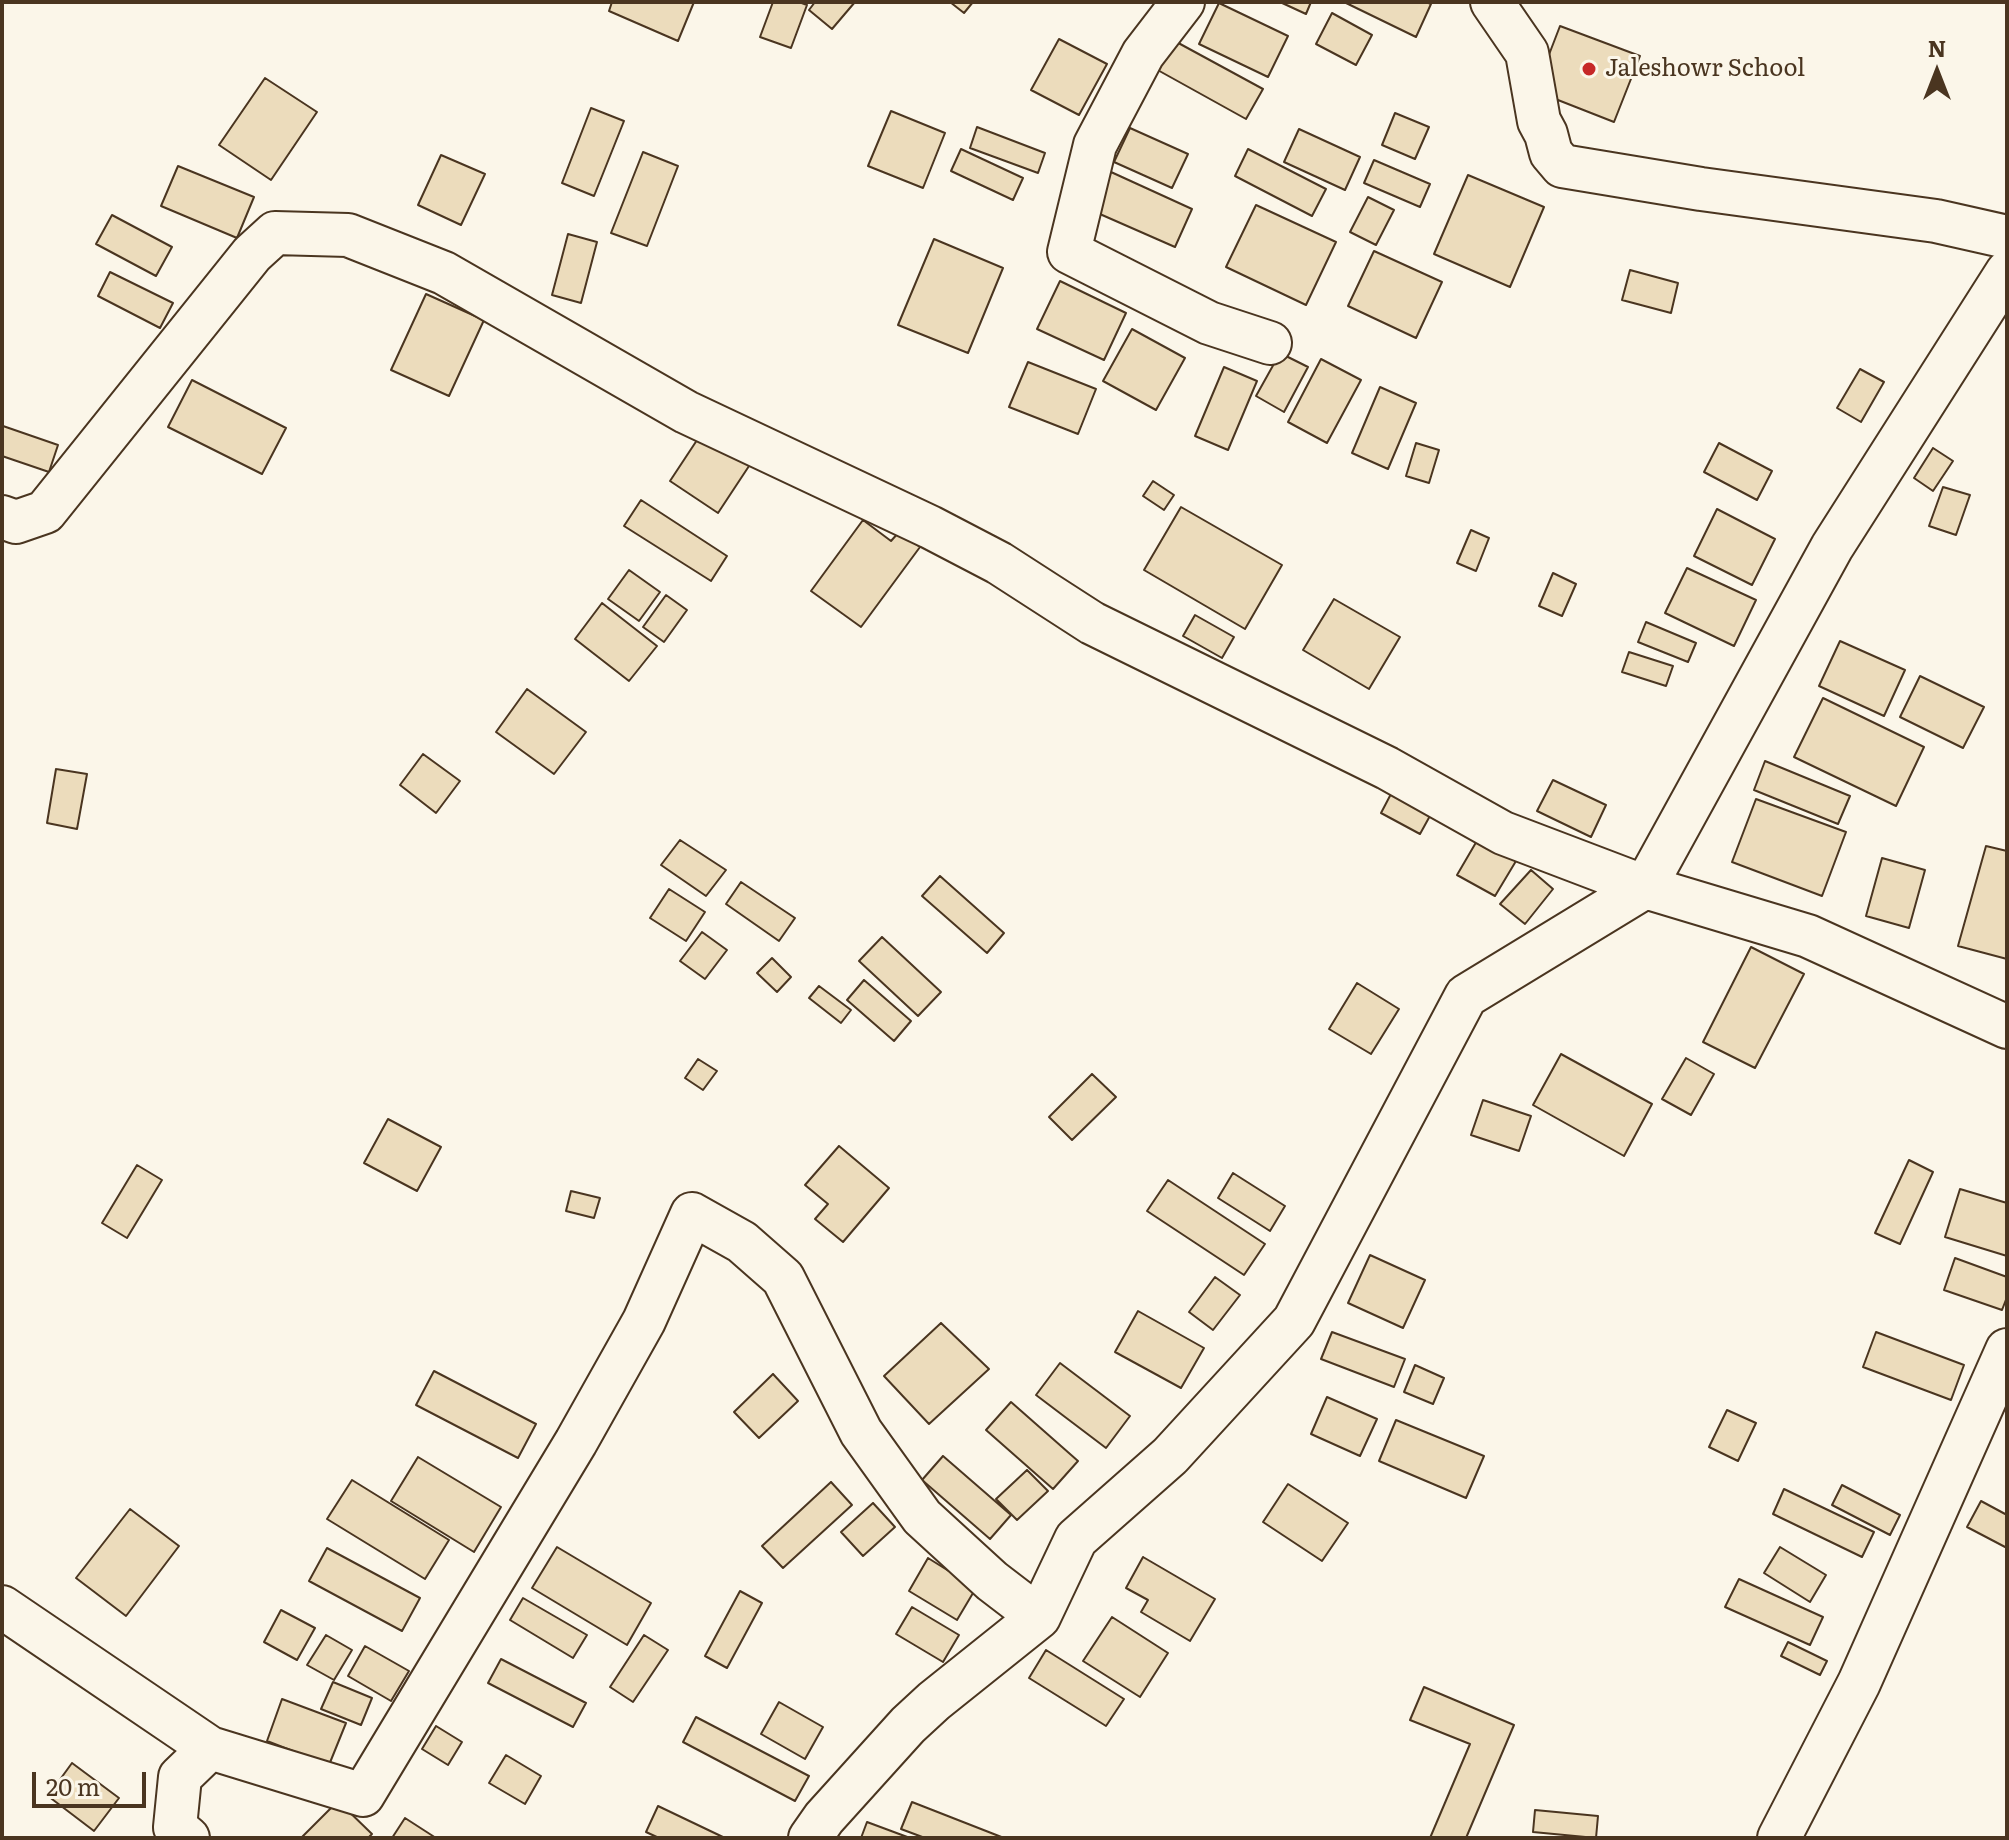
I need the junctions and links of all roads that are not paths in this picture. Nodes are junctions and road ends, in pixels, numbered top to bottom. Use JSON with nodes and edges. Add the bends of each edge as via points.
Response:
{"nodes":[{"id":1,"x":1183,"y":2,"type":"edge"},
{"id":2,"x":1492,"y":2,"type":"edge"},
{"id":3,"x":2007,"y":237,"type":"edge"},
{"id":4,"x":2007,"y":272,"type":"edge"},
{"id":5,"x":1270,"y":343,"type":"dead end"},
{"id":6,"x":2,"y":517,"type":"edge"},
{"id":7,"x":1645,"y":887,"type":"junction"},
{"id":8,"x":2007,"y":1027,"type":"edge"},
{"id":9,"x":2007,"y":1350,"type":"edge"},
{"id":10,"x":2,"y":1607,"type":"edge"},
{"id":11,"x":1039,"y":1617,"type":"junction"},
{"id":12,"x":210,"y":1748,"type":"junction"},
{"id":13,"x":188,"y":1838,"type":"edge"},
{"id":14,"x":810,"y":1838,"type":"edge"},
{"id":15,"x":1779,"y":1838,"type":"edge"}],
"edges":[{"from":1,"to":5,"type":"street","via":[[1143,54],[1095,145],[1069,252],[1209,323]]},
{"from":2,"to":3,"type":"street","via":[[1527,53],[1539,121],[1562,166],[1936,221]]},
{"from":4,"to":7,"type":"street","via":[[1832,547]]},
{"from":6,"to":7,"type":"street","via":[[16,522],[45,512],[252,254],[275,233],[348,235],[444,273],[686,412],[930,527],[999,563],[1092,623],[1387,768],[1503,833]]},
{"from":7,"to":8,"type":"street","via":[[1808,936]]},
{"from":7,"to":11,"type":"street","via":[[1466,996],[1294,1321],[1170,1456],[1076,1539]]},
{"from":9,"to":15,"type":"street","via":[[1859,1683]]},
{"from":10,"to":12,"type":"street"},
{"from":11,"to":12,"type":"street","via":[[922,1517],[861,1432],[783,1278],[742,1242],[692,1214],[644,1321],[576,1442],[363,1795]]},
{"from":11,"to":14,"type":"street","via":[[908,1725]]},
{"from":12,"to":13,"type":"street","via":[[180,1777],[175,1827]]}]}
